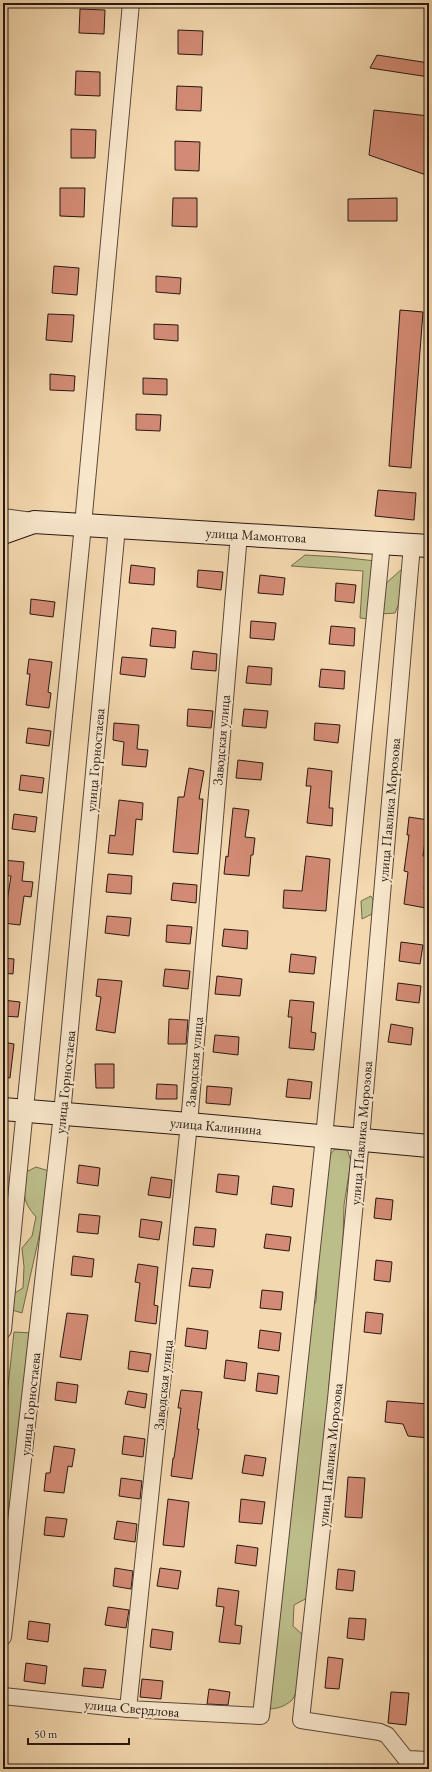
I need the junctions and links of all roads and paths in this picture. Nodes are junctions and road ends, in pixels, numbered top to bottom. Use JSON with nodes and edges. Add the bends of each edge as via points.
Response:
{"nodes":[{"id":1,"x":131,"y":3,"type":"edge"},
{"id":2,"x":3,"y":517,"type":"edge"},
{"id":3,"x":34,"y":522,"type":"junction"},
{"id":4,"x":83,"y":525,"type":"junction"},
{"id":5,"x":117,"y":527,"type":"junction"},
{"id":6,"x":3,"y":533,"type":"edge"},
{"id":7,"x":239,"y":534,"type":"junction"},
{"id":8,"x":382,"y":543,"type":"junction"},
{"id":9,"x":421,"y":546,"type":"edge"},
{"id":10,"x":13,"y":1110,"type":"edge"},
{"id":11,"x":62,"y":1114,"type":"junction"},
{"id":12,"x":189,"y":1124,"type":"junction"},
{"id":13,"x":324,"y":1137,"type":"junction"},
{"id":14,"x":360,"y":1140,"type":"junction"},
{"id":15,"x":429,"y":1146,"type":"edge"},
{"id":16,"x":3,"y":1330,"type":"edge"},
{"id":17,"x":3,"y":1637,"type":"edge"},
{"id":18,"x":3,"y":1696,"type":"edge"},
{"id":19,"x":128,"y":1709,"type":"junction"},
{"id":20,"x":429,"y":1760,"type":"edge"}],
"edges":[{"from":1,"to":4,"type":"street"},
{"from":2,"to":3,"type":"street"},
{"from":3,"to":4,"type":"main road","name":"улица Мамонтова"},
{"from":3,"to":6,"type":"main road"},
{"from":4,"to":5,"type":"main road","name":"улица Мамонтова"},
{"from":4,"to":10,"type":"street"},
{"from":5,"to":7,"type":"main road","name":"улица Мамонтова"},
{"from":5,"to":11,"type":"street","name":"улица Горностаева"},
{"from":7,"to":8,"type":"main road","name":"улица Мамонтова"},
{"from":7,"to":12,"type":"street","name":"Заводская улица"},
{"from":8,"to":9,"type":"main road","name":"улица Мамонтова"},
{"from":8,"to":13,"type":"street"},
{"from":9,"to":14,"type":"street","name":"улица Павлика Морозова"},
{"from":10,"to":11,"type":"main road","name":"улица Калинина"},
{"from":10,"to":16,"type":"street"},
{"from":11,"to":12,"type":"main road","name":"улица Калинина"},
{"from":11,"to":17,"type":"street","name":"улица Горностаева"},
{"from":12,"to":13,"type":"main road","name":"улица Калинина"},
{"from":12,"to":19,"type":"street","name":"Заводская улица"},
{"from":13,"to":14,"type":"main road","name":"улица Калинина"},
{"from":13,"to":19,"type":"street","name":"улица Свердлова","via":[[261,1716]]},
{"from":14,"to":15,"type":"main road","name":"улица Калинина"},
{"from":14,"to":20,"type":"street","name":"улица Павлика Морозова","via":[[335,1407],[301,1720],[380,1732],[387,1736],[406,1759]]},
{"from":18,"to":19,"type":"street","name":"улица Свердлова"}]}
